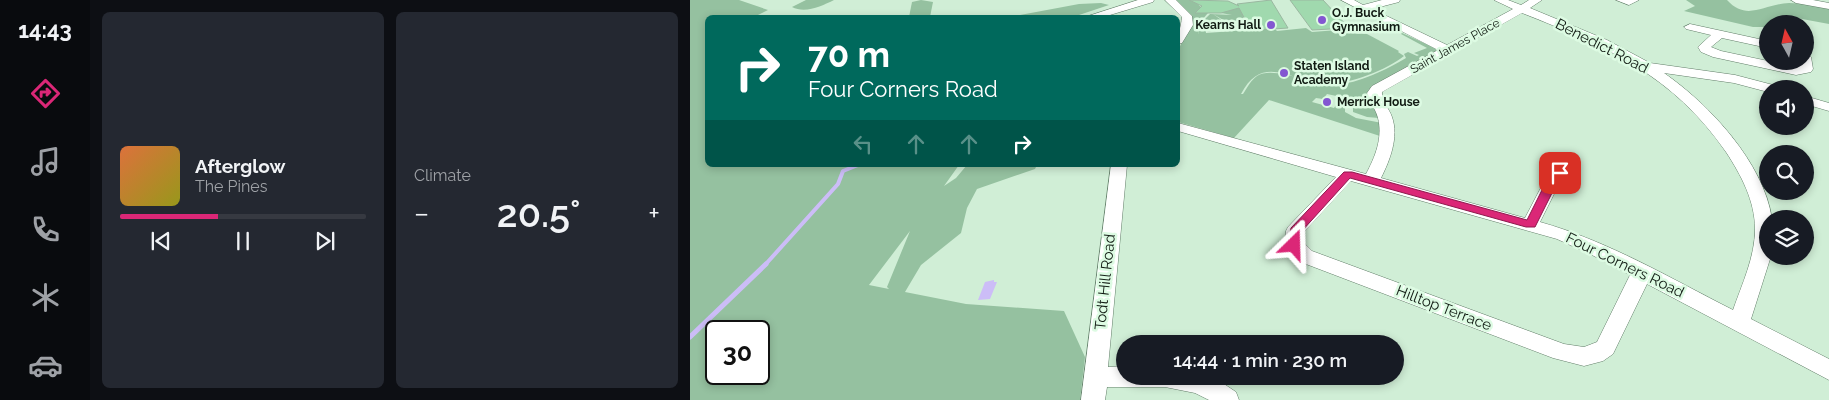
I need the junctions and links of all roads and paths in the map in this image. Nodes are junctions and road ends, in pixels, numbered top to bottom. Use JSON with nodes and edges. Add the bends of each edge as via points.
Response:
{"nodes":[{"id":1,"x":1149,"y":0,"type":"edge"},
{"id":2,"x":1170,"y":0,"type":"edge"},
{"id":3,"x":1346,"y":0,"type":"edge"},
{"id":4,"x":1396,"y":0,"type":"edge"},
{"id":5,"x":1499,"y":0,"type":"edge"},
{"id":6,"x":1537,"y":0,"type":"edge"},
{"id":7,"x":1796,"y":0,"type":"edge"},
{"id":8,"x":1829,"y":6,"type":"edge"},
{"id":9,"x":1362,"y":8,"type":"junction"},
{"id":10,"x":1522,"y":9,"type":"junction"},
{"id":11,"x":1097,"y":15,"type":"edge"},
{"id":12,"x":1690,"y":27,"type":"dead end"},
{"id":13,"x":1719,"y":34,"type":"junction"},
{"id":14,"x":1180,"y":37,"type":"edge"},
{"id":15,"x":1759,"y":43,"type":"edge"},
{"id":16,"x":1447,"y":50,"type":"junction"},
{"id":17,"x":1759,"y":63,"type":"edge"},
{"id":18,"x":1647,"y":67,"type":"junction"},
{"id":19,"x":1759,"y":85,"type":"edge"},
{"id":20,"x":1814,"y":103,"type":"edge"},
{"id":21,"x":1829,"y":107,"type":"edge"},
{"id":22,"x":1180,"y":128,"type":"edge"},
{"id":23,"x":1119,"y":167,"type":"edge"},
{"id":24,"x":1348,"y":174,"type":"junction"},
{"id":25,"x":1554,"y":178,"type":"dead end"},
{"id":26,"x":1371,"y":181,"type":"junction"},
{"id":27,"x":1530,"y":225,"type":"junction"},
{"id":28,"x":1642,"y":272,"type":"junction"},
{"id":29,"x":1739,"y":322,"type":"junction"},
{"id":30,"x":1829,"y":370,"type":"edge"},
{"id":31,"x":1094,"y":389,"type":"edge"},
{"id":32,"x":1228,"y":400,"type":"edge"}],
"edges":[{"from":1,"to":11,"type":"street"},
{"from":2,"to":14,"type":"street","via":[[1187,16],[1187,25]]},
{"from":3,"to":9,"type":"street"},
{"from":4,"to":9,"type":"street"},
{"from":5,"to":10,"type":"street","name":"Benedict Road"},
{"from":6,"to":10,"type":"street","name":"Saint James Place"},
{"from":7,"to":8,"type":"street"},
{"from":9,"to":16,"type":"street"},
{"from":10,"to":16,"type":"street","name":"Saint James Place"},
{"from":10,"to":18,"type":"street","name":"Benedict Road","via":[[1592,38]]},
{"from":12,"to":13,"type":"street"},
{"from":13,"to":15,"type":"street"},
{"from":13,"to":17,"type":"street","via":[[1704,49]]},
{"from":16,"to":26,"type":"street","name":"Saint James Place","via":[[1374,93],[1385,118],[1387,139],[1380,165]]},
{"from":18,"to":19,"type":"street"},
{"from":18,"to":29,"type":"street","name":"Benedict Road","via":[[1677,88],[1704,114],[1742,162],[1753,187],[1763,216],[1764,238]]},
{"from":20,"to":21,"type":"street"},
{"from":22,"to":24,"type":"street","name":"Four Corners Road"},
{"from":23,"to":31,"type":"street","name":"Todt Hill Road"},
{"from":24,"to":26,"type":"street","name":"Four Corners Road"},
{"from":24,"to":28,"type":"street","name":"Hilltop Terrace","via":[[1295,231],[1294,245],[1299,251],[1561,352],[1589,357],[1605,348]]},
{"from":25,"to":27,"type":"street"},
{"from":26,"to":27,"type":"street","name":"Four Corners Road"},
{"from":27,"to":28,"type":"street","name":"Four Corners Road","via":[[1601,250]]},
{"from":28,"to":29,"type":"street","name":"Four Corners Road"},
{"from":29,"to":30,"type":"street","name":"Four Corners Road"},
{"from":31,"to":32,"type":"street","via":[[1116,377],[1175,379],[1203,384]]}]}
